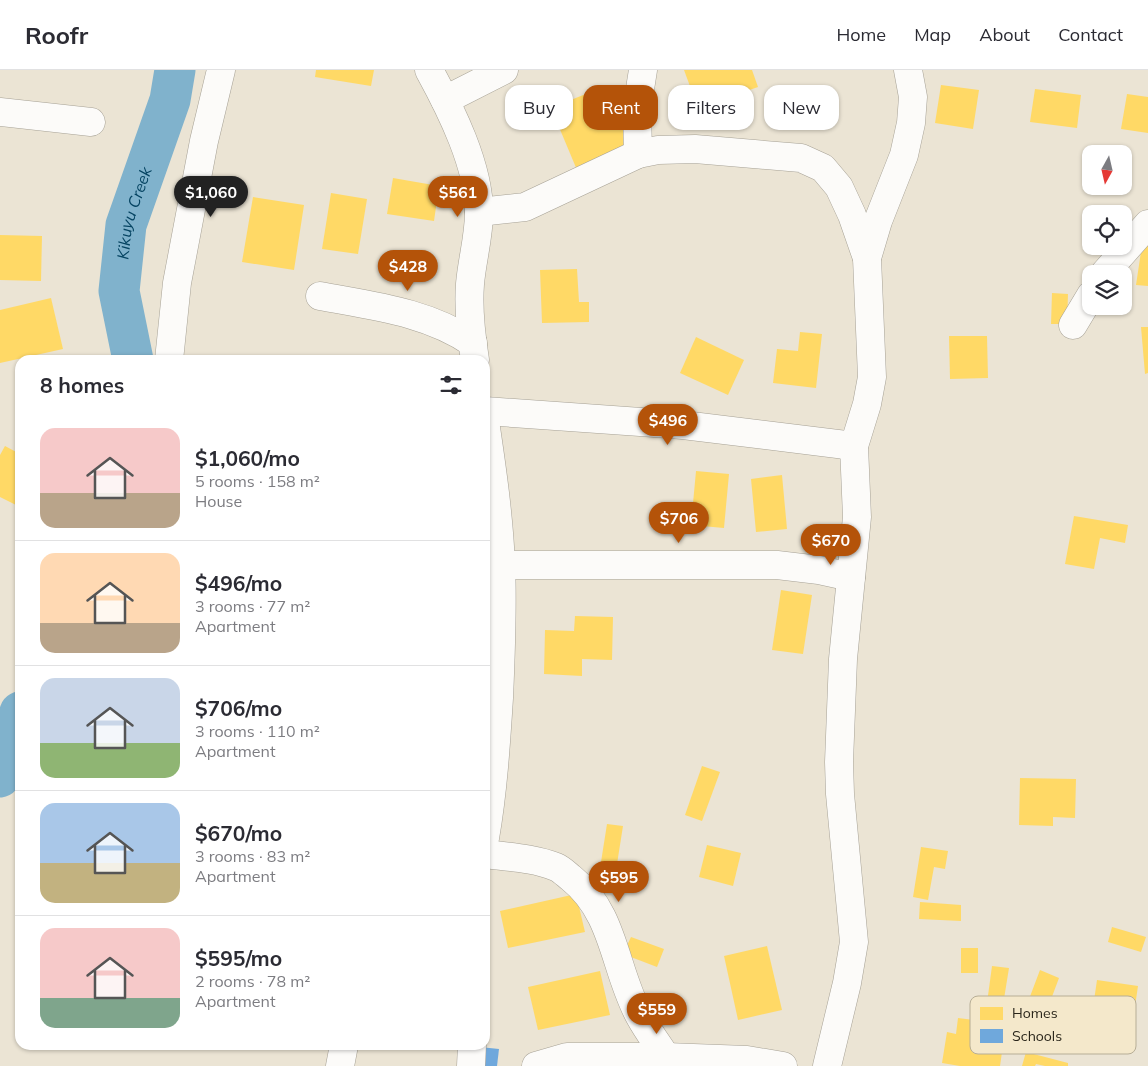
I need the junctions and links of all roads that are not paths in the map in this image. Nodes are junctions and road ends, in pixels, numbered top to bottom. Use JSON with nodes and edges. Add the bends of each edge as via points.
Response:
{"nodes":[{"id":1,"x":221,"y":70,"type":"edge"},
{"id":2,"x":429,"y":70,"type":"edge"},
{"id":3,"x":504,"y":70,"type":"edge"},
{"id":4,"x":643,"y":70,"type":"edge"},
{"id":5,"x":908,"y":70,"type":"edge"},
{"id":6,"x":445,"y":100,"type":"junction"},
{"id":7,"x":0,"y":112,"type":"edge"},
{"id":8,"x":91,"y":122,"type":"dead end"},
{"id":9,"x":638,"y":154,"type":"junction"},
{"id":10,"x":479,"y":212,"type":"junction"},
{"id":11,"x":1148,"y":224,"type":"edge"},
{"id":12,"x":867,"y":258,"type":"junction"},
{"id":13,"x":1112,"y":265,"type":"edge"},
{"id":14,"x":320,"y":296,"type":"dead end"},
{"id":15,"x":1082,"y":310,"type":"edge"},
{"id":16,"x":1073,"y":325,"type":"dead end"},
{"id":17,"x":474,"y":352,"type":"edge"},
{"id":18,"x":170,"y":355,"type":"edge"},
{"id":19,"x":490,"y":411,"type":"edge"},
{"id":20,"x":854,"y":446,"type":"junction"},
{"id":21,"x":490,"y":458,"type":"edge"},
{"id":22,"x":501,"y":565,"type":"junction"},
{"id":23,"x":852,"y":577,"type":"junction"},
{"id":24,"x":490,"y":811,"type":"edge"},
{"id":25,"x":490,"y":855,"type":"edge"},
{"id":26,"x":343,"y":1050,"type":"edge"},
{"id":27,"x":472,"y":1050,"type":"edge"},
{"id":28,"x":666,"y":1057,"type":"junction"},
{"id":29,"x":340,"y":1066,"type":"edge"},
{"id":30,"x":471,"y":1066,"type":"edge"},
{"id":31,"x":536,"y":1066,"type":"edge"},
{"id":32,"x":784,"y":1066,"type":"edge"},
{"id":33,"x":827,"y":1066,"type":"edge"}],
"edges":[{"from":1,"to":18,"type":"street","via":[[177,283]]},
{"from":2,"to":6,"type":"street"},
{"from":3,"to":6,"type":"street"},
{"from":4,"to":9,"type":"street","via":[[637,108]]},
{"from":5,"to":12,"type":"street","via":[[911,123],[904,155]]},
{"from":6,"to":10,"type":"street","via":[[472,167]]},
{"from":7,"to":8,"type":"street"},
{"from":9,"to":10,"type":"street","via":[[525,207]]},
{"from":9,"to":12,"type":"street","via":[[695,149],[801,158],[823,168],[839,187]]},
{"from":10,"to":17,"type":"street","via":[[470,284]]},
{"from":11,"to":13,"type":"street"},
{"from":12,"to":20,"type":"street","via":[[872,377],[868,404]]},
{"from":14,"to":17,"type":"street","via":[[431,320],[456,332]]},
{"from":15,"to":16,"type":"street"},
{"from":19,"to":20,"type":"street","via":[[683,425]]},
{"from":20,"to":23,"type":"street","via":[[857,517]]},
{"from":21,"to":22,"type":"street"},
{"from":22,"to":23,"type":"street","via":[[777,565]]},
{"from":22,"to":24,"type":"street","via":[[502,644]]},
{"from":23,"to":33,"type":"street","via":[[843,659],[839,762],[854,942]]},
{"from":25,"to":28,"type":"street","via":[[557,867],[594,901],[611,935],[639,1015]]},
{"from":26,"to":29,"type":"street"},
{"from":27,"to":30,"type":"street"},
{"from":28,"to":31,"type":"street","via":[[567,1057]]},
{"from":28,"to":32,"type":"street","via":[[747,1060]]}]}
